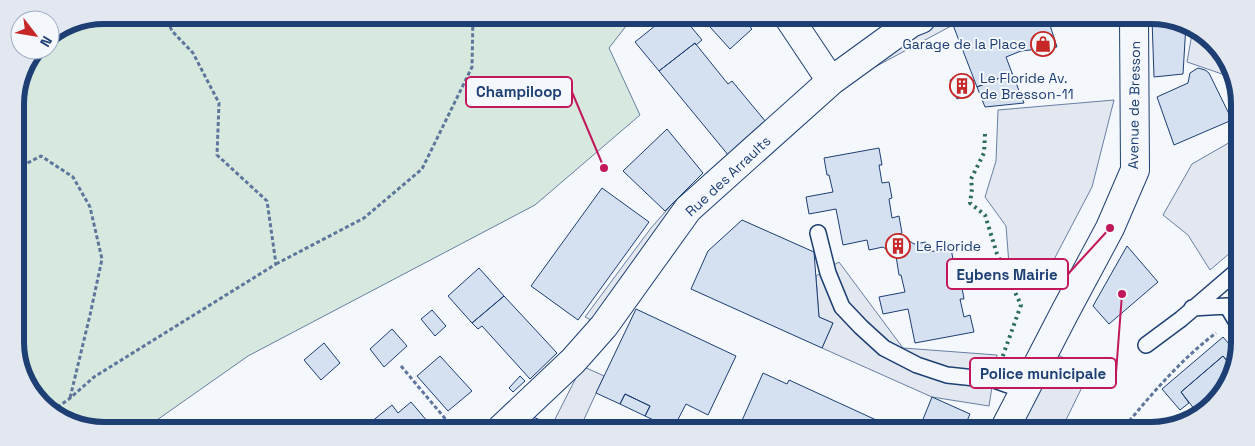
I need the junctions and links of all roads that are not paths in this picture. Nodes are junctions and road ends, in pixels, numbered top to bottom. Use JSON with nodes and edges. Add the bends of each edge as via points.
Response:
{"nodes":[{"id":1,"x":793,"y":24,"type":"edge"},
{"id":2,"x":910,"y":24,"type":"edge"},
{"id":3,"x":1134,"y":24,"type":"edge"},
{"id":4,"x":831,"y":81,"type":"junction"},
{"id":5,"x":818,"y":233,"type":"dead end"},
{"id":6,"x":1231,"y":276,"type":"edge"},
{"id":7,"x":1192,"y":308,"type":"junction"},
{"id":8,"x":1231,"y":313,"type":"edge"},
{"id":9,"x":1146,"y":345,"type":"dead end"},
{"id":10,"x":1025,"y":391,"type":"junction"},
{"id":11,"x":508,"y":422,"type":"edge"},
{"id":12,"x":1008,"y":422,"type":"edge"}],
"edges":[{"from":1,"to":4,"type":"street"},
{"from":2,"to":4,"type":"street","name":"Rue des Arraults"},
{"from":3,"to":10,"type":"street","name":"Avenue de Bresson","via":[[1135,170],[1110,228]]},
{"from":4,"to":11,"type":"street","name":"Rue des Arraults","via":[[688,209],[604,326],[574,361]]},
{"from":5,"to":10,"type":"lane","via":[[828,274],[842,307],[884,348],[917,365],[947,375],[994,380]]},
{"from":6,"to":7,"type":"lane"},
{"from":7,"to":8,"type":"lane","via":[[1227,306]]},
{"from":7,"to":9,"type":"lane"},
{"from":10,"to":12,"type":"street","name":"Avenue de Bresson"}]}
